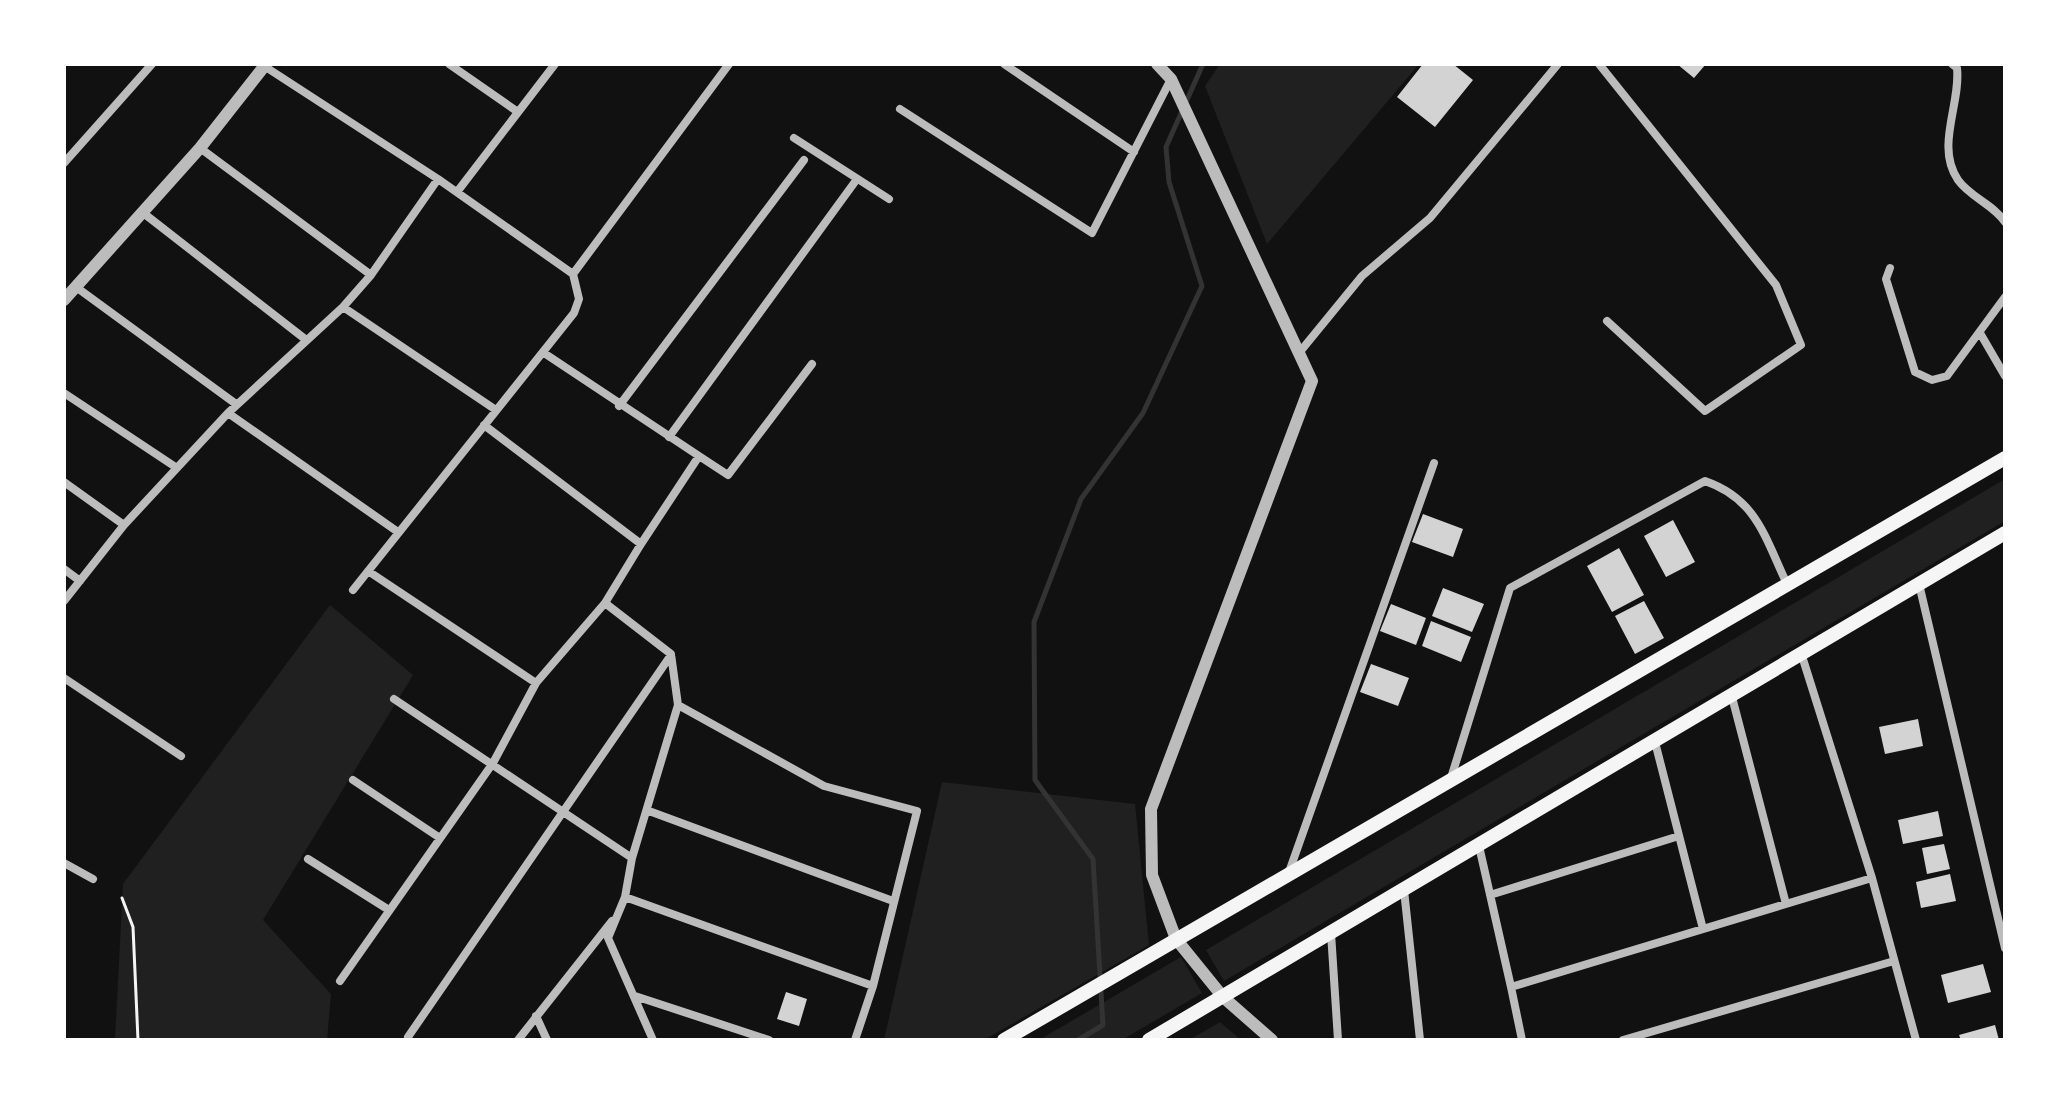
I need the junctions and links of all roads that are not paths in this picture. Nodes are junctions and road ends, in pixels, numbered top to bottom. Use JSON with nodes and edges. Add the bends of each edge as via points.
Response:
{"nodes":[{"id":1,"x":152,"y":64,"type":"edge"},
{"id":2,"x":449,"y":64,"type":"edge"},
{"id":3,"x":555,"y":64,"type":"edge"},
{"id":4,"x":729,"y":64,"type":"edge"},
{"id":5,"x":1004,"y":64,"type":"edge"},
{"id":6,"x":1157,"y":64,"type":"edge"},
{"id":7,"x":1558,"y":64,"type":"edge"},
{"id":8,"x":1599,"y":64,"type":"edge"},
{"id":9,"x":1952,"y":64,"type":"edge"},
{"id":10,"x":263,"y":65,"type":"edge"},
{"id":11,"x":1171,"y":80,"type":"junction"},
{"id":12,"x":900,"y":109,"type":"dead end"},
{"id":13,"x":518,"y":112,"type":"junction"},
{"id":14,"x":794,"y":138,"type":"dead end"},
{"id":15,"x":200,"y":148,"type":"junction"},
{"id":16,"x":1134,"y":152,"type":"junction"},
{"id":17,"x":804,"y":160,"type":"dead end"},
{"id":18,"x":64,"y":163,"type":"edge"},
{"id":19,"x":438,"y":179,"type":"junction"},
{"id":20,"x":857,"y":179,"type":"junction"},
{"id":21,"x":457,"y":192,"type":"junction"},
{"id":22,"x":889,"y":199,"type":"dead end"},
{"id":23,"x":142,"y":212,"type":"junction"},
{"id":24,"x":2005,"y":222,"type":"edge"},
{"id":25,"x":1890,"y":268,"type":"dead end"},
{"id":26,"x":573,"y":274,"type":"junction"},
{"id":27,"x":371,"y":275,"type":"junction"},
{"id":28,"x":76,"y":287,"type":"junction"},
{"id":29,"x":2005,"y":297,"type":"edge"},
{"id":30,"x":64,"y":300,"type":"edge"},
{"id":31,"x":343,"y":307,"type":"junction"},
{"id":32,"x":1607,"y":321,"type":"dead end"},
{"id":33,"x":1980,"y":333,"type":"junction"},
{"id":34,"x":305,"y":339,"type":"junction"},
{"id":35,"x":544,"y":353,"type":"junction"},
{"id":36,"x":1299,"y":353,"type":"junction"},
{"id":37,"x":812,"y":364,"type":"dead end"},
{"id":38,"x":2005,"y":376,"type":"edge"},
{"id":39,"x":64,"y":393,"type":"edge"},
{"id":40,"x":236,"y":404,"type":"junction"},
{"id":41,"x":619,"y":406,"type":"junction"},
{"id":42,"x":496,"y":410,"type":"junction"},
{"id":43,"x":228,"y":413,"type":"junction"},
{"id":44,"x":484,"y":425,"type":"junction"},
{"id":45,"x":669,"y":437,"type":"junction"},
{"id":46,"x":699,"y":456,"type":"junction"},
{"id":47,"x":2005,"y":458,"type":"edge"},
{"id":48,"x":1434,"y":463,"type":"dead end"},
{"id":49,"x":177,"y":468,"type":"junction"},
{"id":50,"x":64,"y":482,"type":"edge"},
{"id":51,"x":124,"y":525,"type":"junction"},
{"id":52,"x":398,"y":532,"type":"junction"},
{"id":53,"x":2005,"y":533,"type":"edge"},
{"id":54,"x":641,"y":544,"type":"junction"},
{"id":55,"x":64,"y":569,"type":"edge"},
{"id":56,"x":368,"y":571,"type":"junction"},
{"id":57,"x":80,"y":581,"type":"junction"},
{"id":58,"x":1787,"y":584,"type":"junction"},
{"id":59,"x":1919,"y":584,"type":"junction"},
{"id":60,"x":353,"y":590,"type":"dead end"},
{"id":61,"x":64,"y":601,"type":"edge"},
{"id":62,"x":605,"y":603,"type":"junction"},
{"id":63,"x":671,"y":654,"type":"junction"},
{"id":64,"x":1802,"y":656,"type":"junction"},
{"id":65,"x":64,"y":678,"type":"edge"},
{"id":66,"x":536,"y":683,"type":"junction"},
{"id":67,"x":1732,"y":697,"type":"junction"},
{"id":68,"x":394,"y":699,"type":"dead end"},
{"id":69,"x":678,"y":705,"type":"junction"},
{"id":70,"x":1655,"y":742,"type":"junction"},
{"id":71,"x":181,"y":756,"type":"dead end"},
{"id":72,"x":493,"y":763,"type":"junction"},
{"id":73,"x":1451,"y":779,"type":"junction"},
{"id":74,"x":353,"y":780,"type":"dead end"},
{"id":75,"x":649,"y":811,"type":"junction"},
{"id":76,"x":563,"y":812,"type":"junction"},
{"id":77,"x":1679,"y":836,"type":"junction"},
{"id":78,"x":440,"y":838,"type":"junction"},
{"id":79,"x":1479,"y":846,"type":"junction"},
{"id":80,"x":632,"y":858,"type":"junction"},
{"id":81,"x":308,"y":859,"type":"dead end"},
{"id":82,"x":64,"y":863,"type":"edge"},
{"id":83,"x":1289,"y":873,"type":"junction"},
{"id":84,"x":1872,"y":878,"type":"junction"},
{"id":85,"x":93,"y":879,"type":"dead end"},
{"id":86,"x":1404,"y":890,"type":"junction"},
{"id":87,"x":1490,"y":895,"type":"junction"},
{"id":88,"x":625,"y":897,"type":"junction"},
{"id":89,"x":2005,"y":898,"type":"edge"},
{"id":90,"x":1992,"y":900,"type":"junction"},
{"id":91,"x":893,"y":901,"type":"junction"},
{"id":92,"x":1786,"y":904,"type":"junction"},
{"id":93,"x":389,"y":910,"type":"junction"},
{"id":94,"x":614,"y":917,"type":"junction"},
{"id":95,"x":1703,"y":929,"type":"junction"},
{"id":96,"x":1331,"y":933,"type":"junction"},
{"id":97,"x":1176,"y":939,"type":"junction"},
{"id":98,"x":2005,"y":948,"type":"edge"},
{"id":99,"x":1894,"y":961,"type":"junction"},
{"id":100,"x":340,"y":981,"type":"dead end"},
{"id":101,"x":873,"y":986,"type":"junction"},
{"id":102,"x":1511,"y":987,"type":"junction"},
{"id":103,"x":635,"y":996,"type":"junction"},
{"id":104,"x":1223,"y":997,"type":"junction"},
{"id":105,"x":536,"y":1016,"type":"junction"},
{"id":106,"x":408,"y":1037,"type":"dead end"},
{"id":107,"x":518,"y":1040,"type":"edge"},
{"id":108,"x":547,"y":1040,"type":"edge"},
{"id":109,"x":653,"y":1040,"type":"edge"},
{"id":110,"x":769,"y":1040,"type":"edge"},
{"id":111,"x":855,"y":1040,"type":"edge"},
{"id":112,"x":1004,"y":1040,"type":"edge"},
{"id":113,"x":1149,"y":1040,"type":"edge"},
{"id":114,"x":1272,"y":1040,"type":"edge"},
{"id":115,"x":1338,"y":1040,"type":"edge"},
{"id":116,"x":1420,"y":1040,"type":"edge"},
{"id":117,"x":1522,"y":1040,"type":"edge"},
{"id":118,"x":1623,"y":1040,"type":"edge"},
{"id":119,"x":1916,"y":1040,"type":"edge"}],
"edges":[{"from":1,"to":18,"type":"street"},
{"from":2,"to":13,"type":"street"},
{"from":3,"to":13,"type":"street"},
{"from":4,"to":26,"type":"street"},
{"from":5,"to":16,"type":"street"},
{"from":6,"to":11,"type":"street"},
{"from":7,"to":36,"type":"street","via":[[1430,218],[1362,276]]},
{"from":8,"to":32,"type":"street","via":[[1776,285],[1801,345],[1705,411]]},
{"from":9,"to":24,"type":"street","via":[[1960,90],[1949,130],[1950,155],[1958,179]]},
{"from":10,"to":15,"type":"street"},
{"from":10,"to":19,"type":"street"},
{"from":11,"to":16,"type":"street"},
{"from":11,"to":36,"type":"street"},
{"from":12,"to":16,"type":"street","via":[[1092,233]]},
{"from":13,"to":21,"type":"street"},
{"from":14,"to":20,"type":"street"},
{"from":15,"to":23,"type":"street"},
{"from":15,"to":27,"type":"street"},
{"from":17,"to":41,"type":"street"},
{"from":19,"to":21,"type":"street"},
{"from":19,"to":27,"type":"street"},
{"from":20,"to":22,"type":"street"},
{"from":20,"to":45,"type":"street"},
{"from":21,"to":26,"type":"street"},
{"from":23,"to":28,"type":"street"},
{"from":23,"to":34,"type":"street"},
{"from":25,"to":33,"type":"street","via":[[1886,279],[1915,372],[1932,380],[1947,376]]},
{"from":26,"to":35,"type":"street","via":[[579,299],[574,313]]},
{"from":27,"to":31,"type":"street"},
{"from":28,"to":30,"type":"street"},
{"from":28,"to":40,"type":"street"},
{"from":29,"to":33,"type":"street"},
{"from":31,"to":34,"type":"street"},
{"from":31,"to":42,"type":"street"},
{"from":33,"to":38,"type":"street"},
{"from":34,"to":40,"type":"street"},
{"from":35,"to":41,"type":"street"},
{"from":35,"to":42,"type":"street"},
{"from":36,"to":97,"type":"street","via":[[1312,381],[1151,809],[1152,875]]},
{"from":37,"to":46,"type":"street","via":[[728,475]]},
{"from":39,"to":49,"type":"street"},
{"from":40,"to":43,"type":"street"},
{"from":41,"to":45,"type":"street"},
{"from":42,"to":44,"type":"street"},
{"from":43,"to":49,"type":"street"},
{"from":43,"to":52,"type":"street"},
{"from":44,"to":52,"type":"street"},
{"from":44,"to":54,"type":"street"},
{"from":45,"to":46,"type":"street"},
{"from":46,"to":54,"type":"street"},
{"from":47,"to":58,"type":"main road"},
{"from":48,"to":83,"type":"street"},
{"from":49,"to":51,"type":"street"},
{"from":50,"to":51,"type":"street"},
{"from":51,"to":57,"type":"street"},
{"from":52,"to":56,"type":"street"},
{"from":53,"to":59,"type":"main road"},
{"from":54,"to":62,"type":"street"},
{"from":55,"to":57,"type":"street"},
{"from":56,"to":60,"type":"street"},
{"from":56,"to":66,"type":"street"},
{"from":57,"to":61,"type":"street"},
{"from":58,"to":73,"type":"main road"},
{"from":58,"to":73,"type":"street","via":[[1745,503],[1728,489],[1705,481],[1510,588]]},
{"from":59,"to":64,"type":"main road"},
{"from":59,"to":90,"type":"street"},
{"from":62,"to":63,"type":"street"},
{"from":62,"to":66,"type":"street"},
{"from":63,"to":69,"type":"street"},
{"from":63,"to":76,"type":"street"},
{"from":64,"to":67,"type":"main road"},
{"from":64,"to":84,"type":"street"},
{"from":65,"to":71,"type":"street"},
{"from":66,"to":72,"type":"street"},
{"from":67,"to":70,"type":"main road"},
{"from":67,"to":92,"type":"street"},
{"from":68,"to":72,"type":"street"},
{"from":69,"to":75,"type":"street"},
{"from":69,"to":91,"type":"street","via":[[824,786],[917,811]]},
{"from":70,"to":77,"type":"street"},
{"from":70,"to":79,"type":"main road"},
{"from":72,"to":76,"type":"street"},
{"from":72,"to":78,"type":"street"},
{"from":73,"to":83,"type":"main road"},
{"from":74,"to":78,"type":"street"},
{"from":75,"to":80,"type":"street"},
{"from":75,"to":91,"type":"street"},
{"from":76,"to":80,"type":"street"},
{"from":76,"to":106,"type":"street"},
{"from":77,"to":87,"type":"street"},
{"from":77,"to":95,"type":"street"},
{"from":78,"to":93,"type":"street"},
{"from":79,"to":86,"type":"main road"},
{"from":79,"to":87,"type":"street"},
{"from":80,"to":88,"type":"street"},
{"from":81,"to":93,"type":"street"},
{"from":82,"to":85,"type":"street"},
{"from":83,"to":97,"type":"main road"},
{"from":84,"to":92,"type":"street"},
{"from":84,"to":99,"type":"street"},
{"from":86,"to":96,"type":"main road"},
{"from":86,"to":116,"type":"street"},
{"from":87,"to":102,"type":"street"},
{"from":88,"to":94,"type":"street"},
{"from":88,"to":101,"type":"street"},
{"from":89,"to":90,"type":"street"},
{"from":90,"to":98,"type":"street"},
{"from":91,"to":101,"type":"street"},
{"from":92,"to":95,"type":"street"},
{"from":93,"to":100,"type":"street"},
{"from":94,"to":103,"type":"street","via":[[608,938]]},
{"from":94,"to":105,"type":"street"},
{"from":95,"to":102,"type":"street"},
{"from":96,"to":104,"type":"main road"},
{"from":96,"to":115,"type":"street"},
{"from":97,"to":104,"type":"street"},
{"from":97,"to":112,"type":"main road"},
{"from":99,"to":118,"type":"street"},
{"from":99,"to":119,"type":"street"},
{"from":101,"to":111,"type":"street"},
{"from":102,"to":117,"type":"street"},
{"from":103,"to":109,"type":"street"},
{"from":103,"to":110,"type":"street"},
{"from":104,"to":113,"type":"main road"},
{"from":104,"to":114,"type":"street"},
{"from":105,"to":107,"type":"street"},
{"from":105,"to":108,"type":"street"}]}
